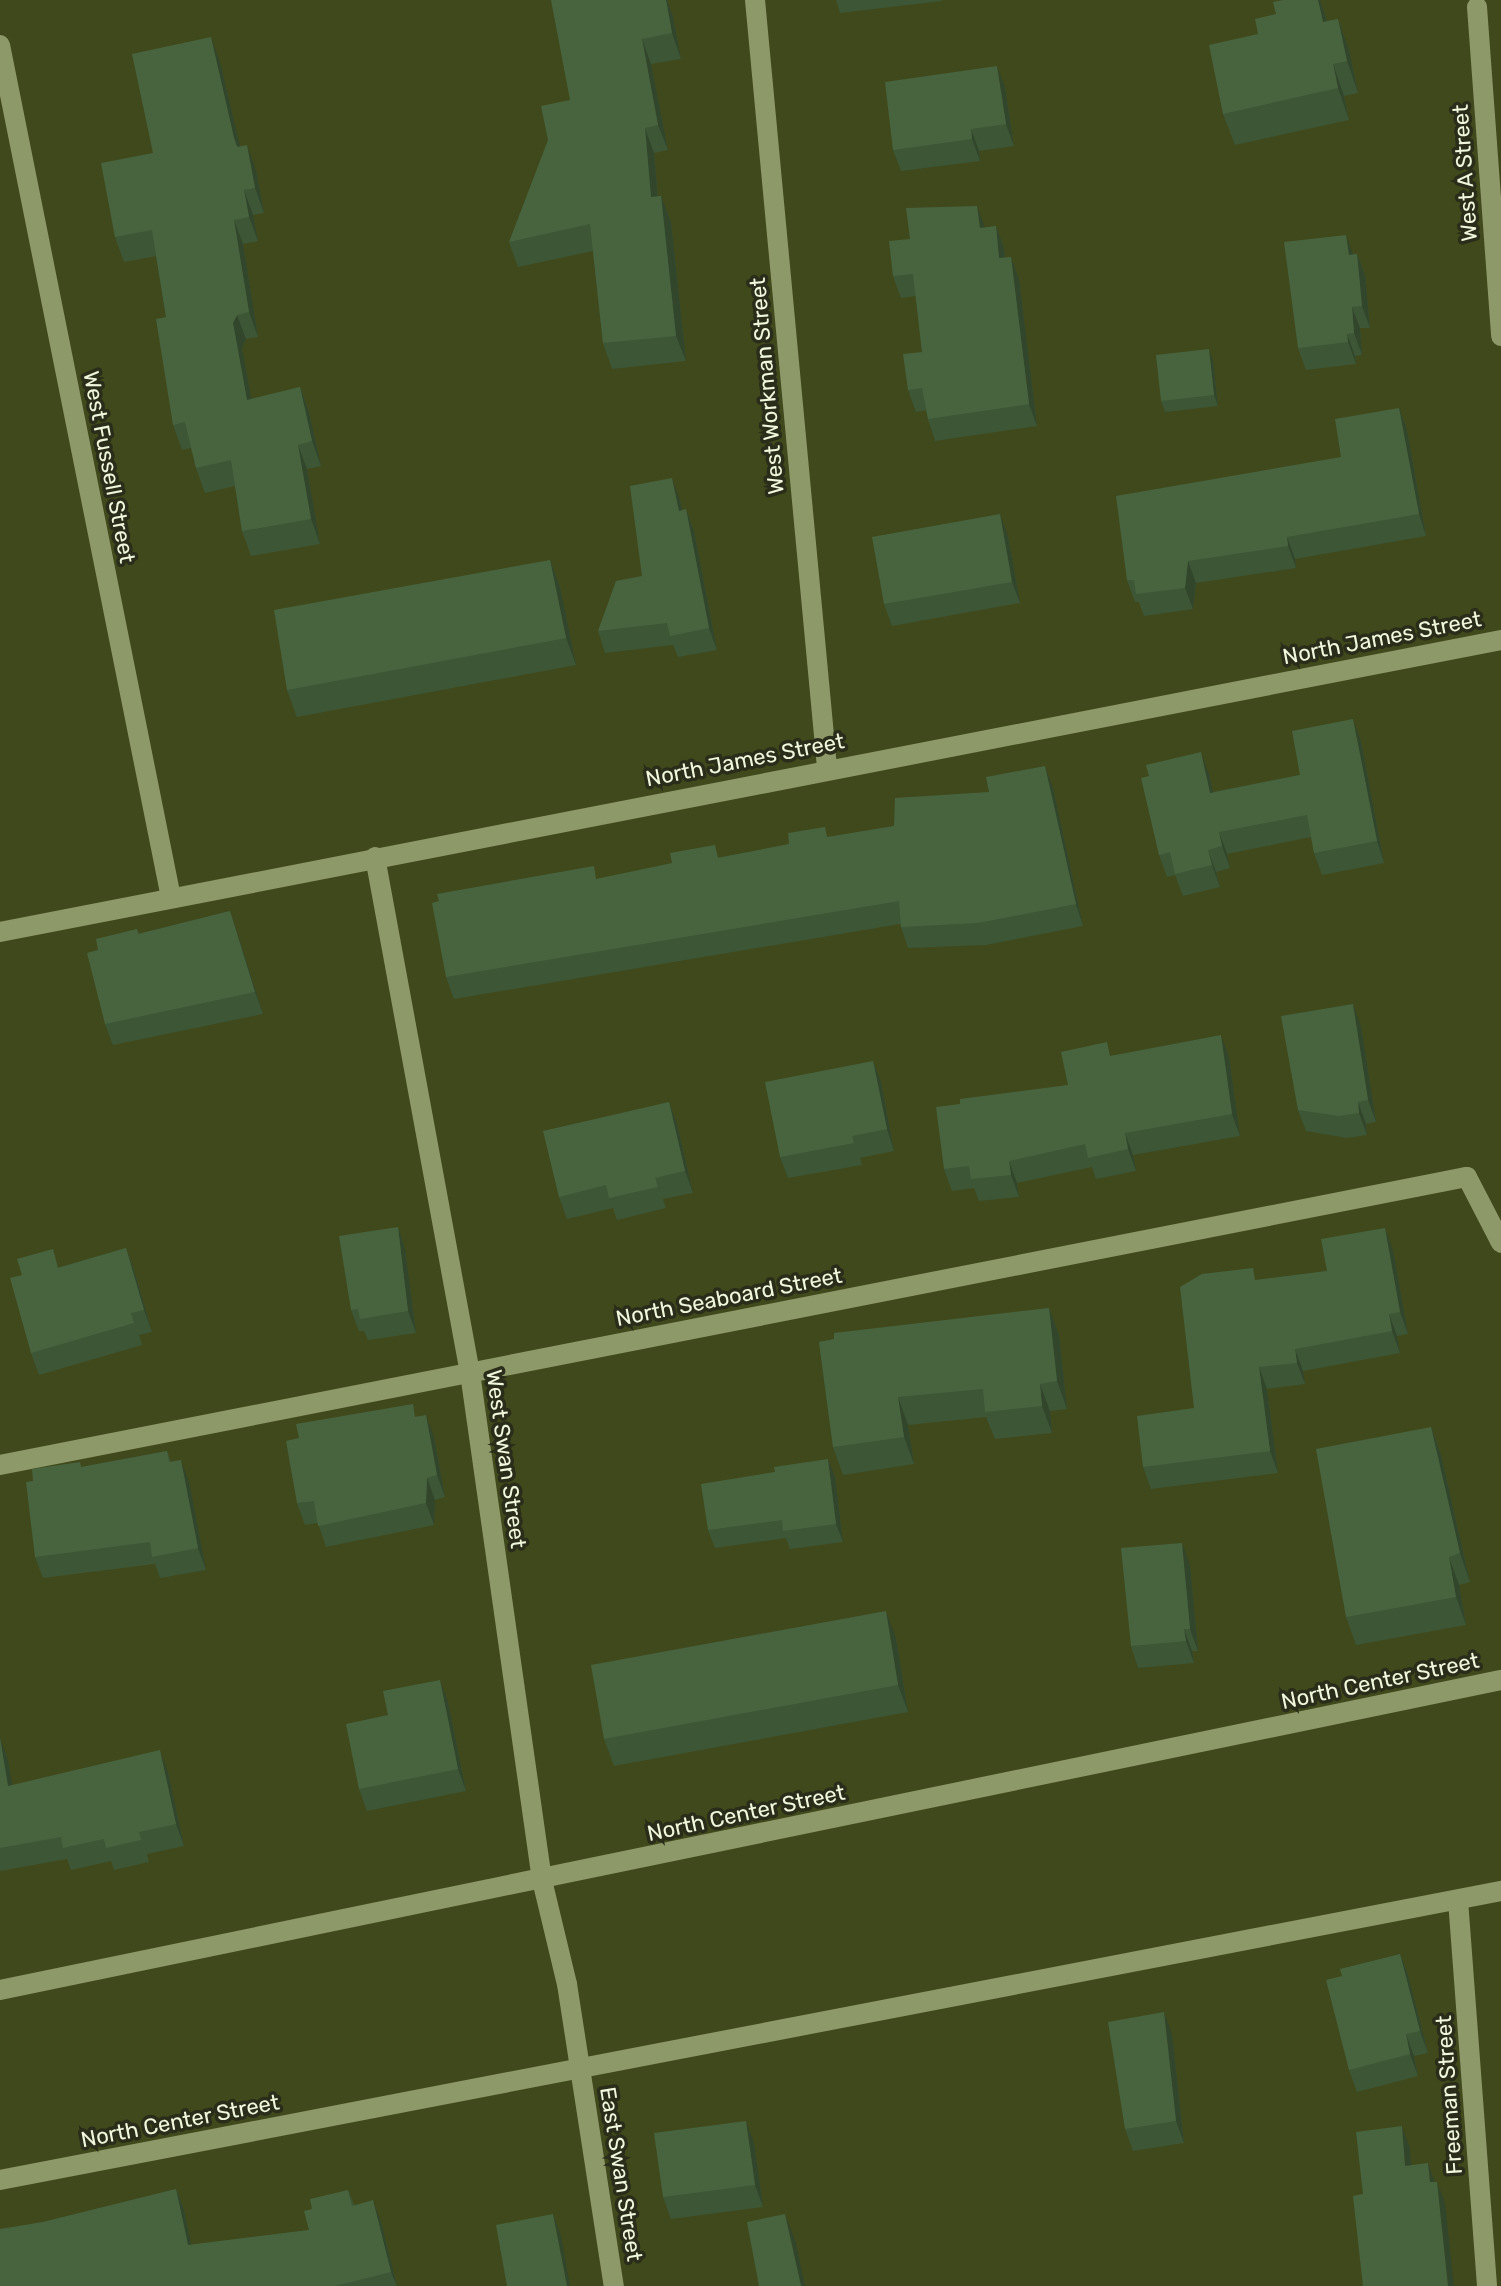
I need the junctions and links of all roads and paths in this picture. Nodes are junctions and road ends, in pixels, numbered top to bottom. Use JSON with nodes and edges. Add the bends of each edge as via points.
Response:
{"nodes":[{"id":1,"x":755,"y":0,"type":"edge"},
{"id":2,"x":1477,"y":7,"type":"dead end"},
{"id":3,"x":0,"y":45,"type":"edge"},
{"id":4,"x":1501,"y":336,"type":"edge"},
{"id":5,"x":1501,"y":640,"type":"edge"},
{"id":6,"x":827,"y":768,"type":"junction"},
{"id":7,"x":375,"y":857,"type":"junction"},
{"id":8,"x":171,"y":898,"type":"junction"},
{"id":9,"x":0,"y":932,"type":"edge"},
{"id":10,"x":1501,"y":1243,"type":"edge"},
{"id":11,"x":470,"y":1373,"type":"junction"},
{"id":12,"x":0,"y":1465,"type":"edge"},
{"id":13,"x":1501,"y":1680,"type":"edge"},
{"id":14,"x":542,"y":1880,"type":"junction"},
{"id":15,"x":1501,"y":1891,"type":"edge"},
{"id":16,"x":1458,"y":1900,"type":"junction"},
{"id":17,"x":0,"y":1990,"type":"edge"},
{"id":18,"x":581,"y":2069,"type":"junction"},
{"id":19,"x":0,"y":2180,"type":"edge"},
{"id":20,"x":614,"y":2286,"type":"edge"},
{"id":21,"x":1487,"y":2286,"type":"edge"}],
"edges":[{"from":1,"to":6,"type":"street","name":"West Workman Street"},
{"from":2,"to":4,"type":"street","name":"West A Street"},
{"from":3,"to":8,"type":"street","name":"West Fussell Street"},
{"from":5,"to":6,"type":"street","name":"North James Street"},
{"from":6,"to":7,"type":"street","name":"North James Street"},
{"from":7,"to":8,"type":"street","name":"North James Street"},
{"from":7,"to":11,"type":"street","name":"West Swan Street"},
{"from":8,"to":9,"type":"street","name":"North James Street"},
{"from":10,"to":11,"type":"street","name":"North Seaboard Street","via":[[1467,1177]]},
{"from":11,"to":12,"type":"street","name":"North Seaboard Street"},
{"from":11,"to":14,"type":"street","name":"West Swan Street"},
{"from":13,"to":14,"type":"street","name":"North Center Street"},
{"from":14,"to":17,"type":"street","name":"North Center Street"},
{"from":14,"to":18,"type":"street","name":"West Swan Street"},
{"from":15,"to":16,"type":"street","name":"North Center Street"},
{"from":16,"to":18,"type":"street","name":"North Center Street"},
{"from":16,"to":21,"type":"street","name":"Freeman Street"},
{"from":18,"to":19,"type":"street","name":"North Center Street"},
{"from":18,"to":20,"type":"street","name":"East Swan Street"}]}
